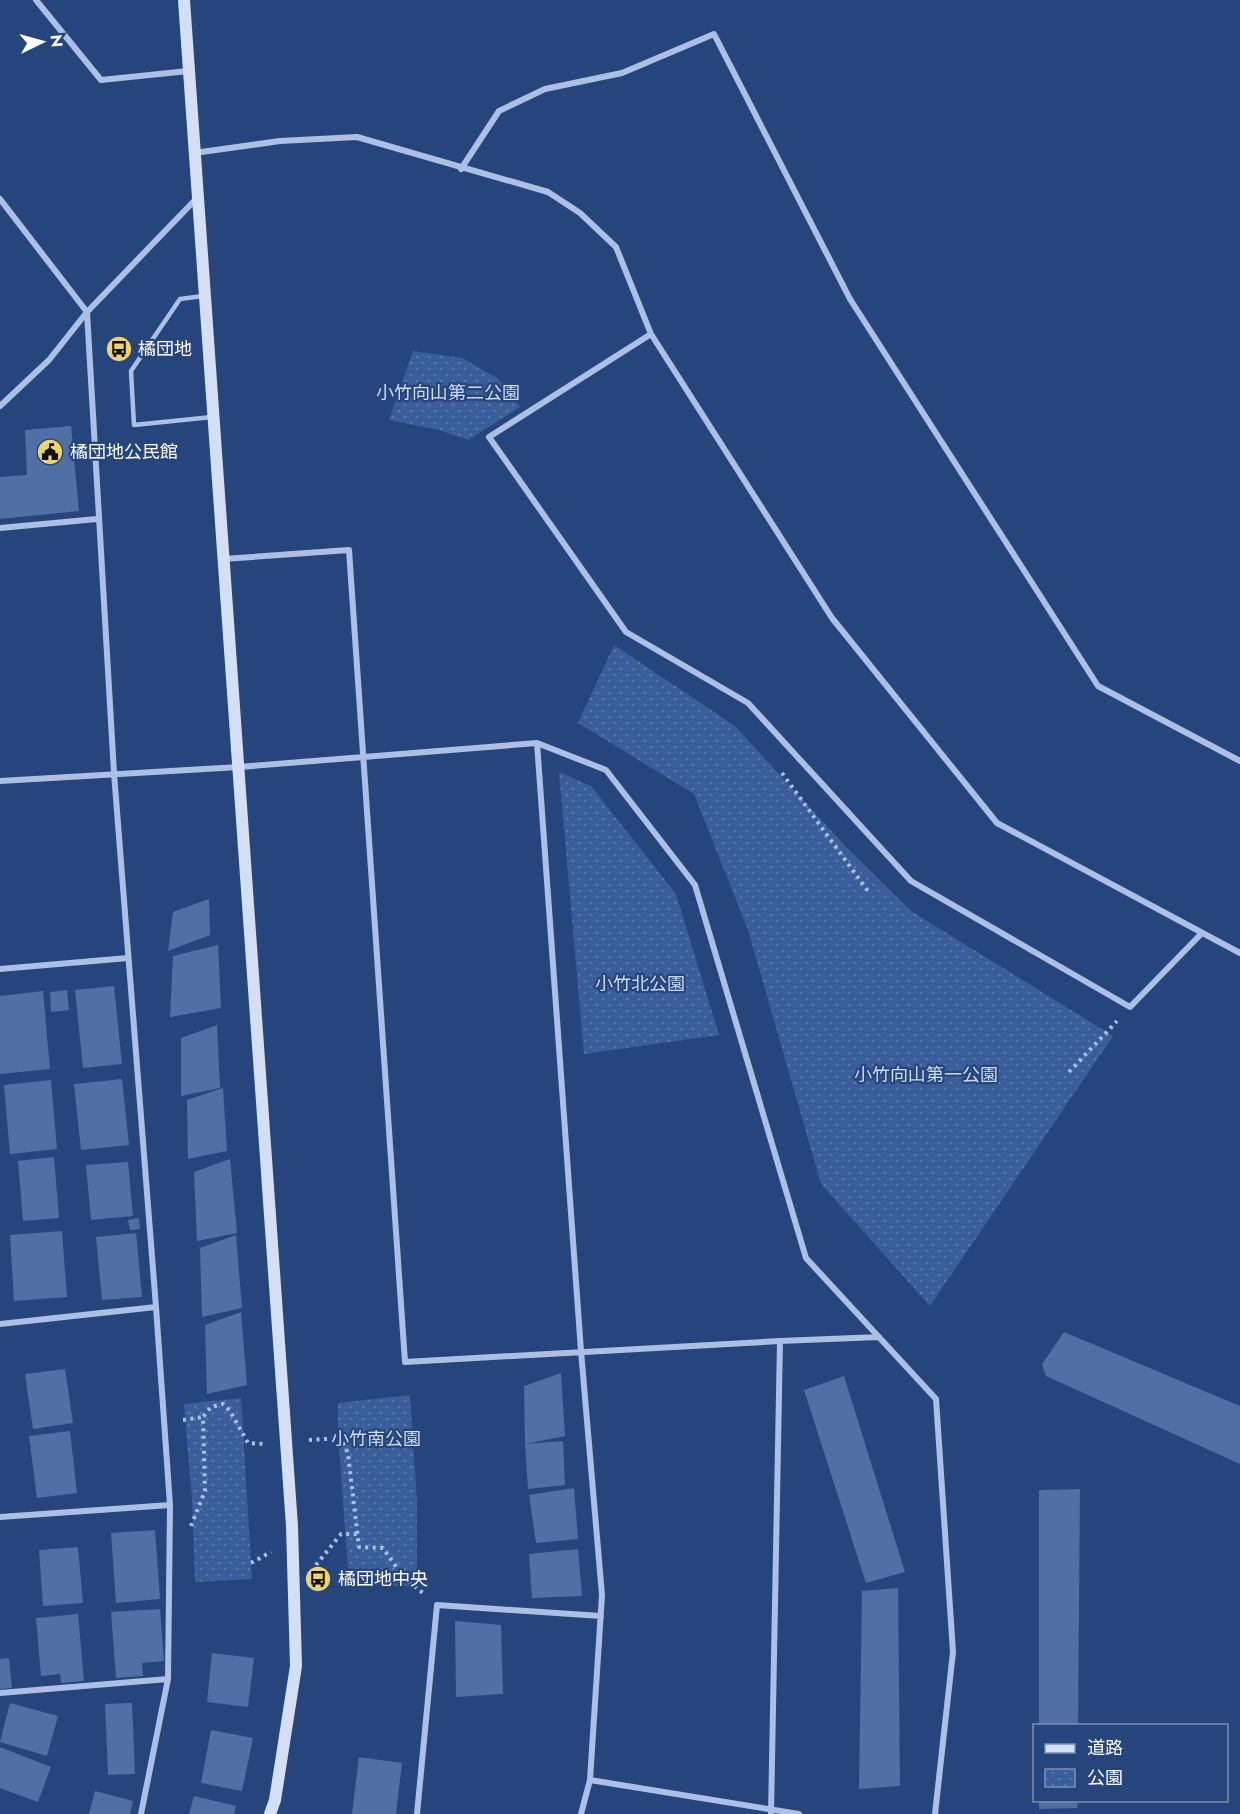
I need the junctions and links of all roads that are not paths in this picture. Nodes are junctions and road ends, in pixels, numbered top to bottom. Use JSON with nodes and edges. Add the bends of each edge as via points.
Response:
{"nodes":[{"id":1,"x":36,"y":0,"type":"edge"},
{"id":2,"x":184,"y":0,"type":"edge"},
{"id":3,"x":188,"y":71,"type":"junction"},
{"id":4,"x":194,"y":153,"type":"junction"},
{"id":5,"x":461,"y":169,"type":"junction"},
{"id":6,"x":0,"y":199,"type":"edge"},
{"id":7,"x":196,"y":199,"type":"junction"},
{"id":8,"x":203,"y":296,"type":"junction"},
{"id":9,"x":87,"y":312,"type":"junction"},
{"id":10,"x":651,"y":334,"type":"junction"},
{"id":11,"x":0,"y":406,"type":"edge"},
{"id":12,"x":212,"y":417,"type":"junction"},
{"id":13,"x":97,"y":519,"type":"junction"},
{"id":14,"x":0,"y":528,"type":"edge"},
{"id":15,"x":223,"y":559,"type":"junction"},
{"id":16,"x":537,"y":743,"type":"junction"},
{"id":17,"x":364,"y":756,"type":"junction"},
{"id":18,"x":1240,"y":761,"type":"edge"},
{"id":19,"x":239,"y":767,"type":"junction"},
{"id":20,"x":114,"y":772,"type":"junction"},
{"id":21,"x":0,"y":781,"type":"edge"},
{"id":22,"x":1202,"y":933,"type":"junction"},
{"id":23,"x":1240,"y":953,"type":"edge"},
{"id":24,"x":128,"y":958,"type":"junction"},
{"id":25,"x":0,"y":969,"type":"edge"},
{"id":26,"x":156,"y":1307,"type":"junction"},
{"id":27,"x":0,"y":1324,"type":"edge"},
{"id":28,"x":879,"y":1337,"type":"junction"},
{"id":29,"x":780,"y":1341,"type":"junction"},
{"id":30,"x":581,"y":1351,"type":"junction"},
{"id":31,"x":170,"y":1505,"type":"junction"},
{"id":32,"x":0,"y":1517,"type":"edge"},
{"id":33,"x":601,"y":1616,"type":"junction"},
{"id":34,"x":168,"y":1679,"type":"junction"},
{"id":35,"x":0,"y":1693,"type":"edge"},
{"id":36,"x":590,"y":1780,"type":"junction"},
{"id":37,"x":772,"y":1812,"type":"edge"},
{"id":38,"x":141,"y":1814,"type":"edge"},
{"id":39,"x":270,"y":1814,"type":"edge"},
{"id":40,"x":417,"y":1814,"type":"edge"},
{"id":41,"x":581,"y":1814,"type":"edge"},
{"id":42,"x":799,"y":1814,"type":"edge"},
{"id":43,"x":935,"y":1814,"type":"edge"}],
"edges":[{"from":1,"to":3,"type":"street","via":[[101,80]]},
{"from":2,"to":3,"type":"street"},
{"from":3,"to":4,"type":"street"},
{"from":4,"to":5,"type":"street","via":[[280,141],[357,137]]},
{"from":4,"to":7,"type":"street"},
{"from":5,"to":10,"type":"street","via":[[548,192],[580,213],[616,247]]},
{"from":5,"to":18,"type":"street","via":[[499,111],[545,89],[622,73],[714,34],[850,299],[1098,686]]},
{"from":6,"to":9,"type":"street"},
{"from":7,"to":8,"type":"street"},
{"from":7,"to":9,"type":"street"},
{"from":8,"to":12,"type":"street"},
{"from":8,"to":12,"type":"lane","via":[[180,299],[131,371],[134,425]]},
{"from":9,"to":11,"type":"street","via":[[49,360]]},
{"from":9,"to":13,"type":"street"},
{"from":10,"to":22,"type":"street","via":[[832,618],[997,823]]},
{"from":10,"to":22,"type":"street","via":[[489,437],[626,632],[748,703],[911,881],[1130,1007]]},
{"from":12,"to":15,"type":"street"},
{"from":13,"to":14,"type":"street"},
{"from":13,"to":20,"type":"street"},
{"from":15,"to":17,"type":"street","via":[[349,550]]},
{"from":15,"to":19,"type":"street"},
{"from":16,"to":17,"type":"street"},
{"from":16,"to":28,"type":"street","via":[[606,770],[695,885],[806,1258]]},
{"from":16,"to":30,"type":"street"},
{"from":17,"to":19,"type":"street"},
{"from":17,"to":30,"type":"street","via":[[405,1362]]},
{"from":19,"to":20,"type":"street"},
{"from":19,"to":39,"type":"street","via":[[294,1592],[296,1666]]},
{"from":20,"to":21,"type":"street"},
{"from":20,"to":24,"type":"street"},
{"from":22,"to":23,"type":"street"},
{"from":24,"to":25,"type":"street"},
{"from":24,"to":26,"type":"street"},
{"from":26,"to":27,"type":"street"},
{"from":26,"to":31,"type":"street"},
{"from":28,"to":29,"type":"street"},
{"from":28,"to":43,"type":"street","via":[[936,1400],[953,1652]]},
{"from":29,"to":30,"type":"street"},
{"from":29,"to":37,"type":"street"},
{"from":30,"to":33,"type":"street"},
{"from":31,"to":32,"type":"street"},
{"from":31,"to":34,"type":"street"},
{"from":33,"to":36,"type":"street"},
{"from":33,"to":40,"type":"street","via":[[439,1605]]},
{"from":34,"to":35,"type":"street"},
{"from":34,"to":38,"type":"street"},
{"from":36,"to":37,"type":"street"},
{"from":36,"to":41,"type":"street"},
{"from":37,"to":42,"type":"street"}]}
